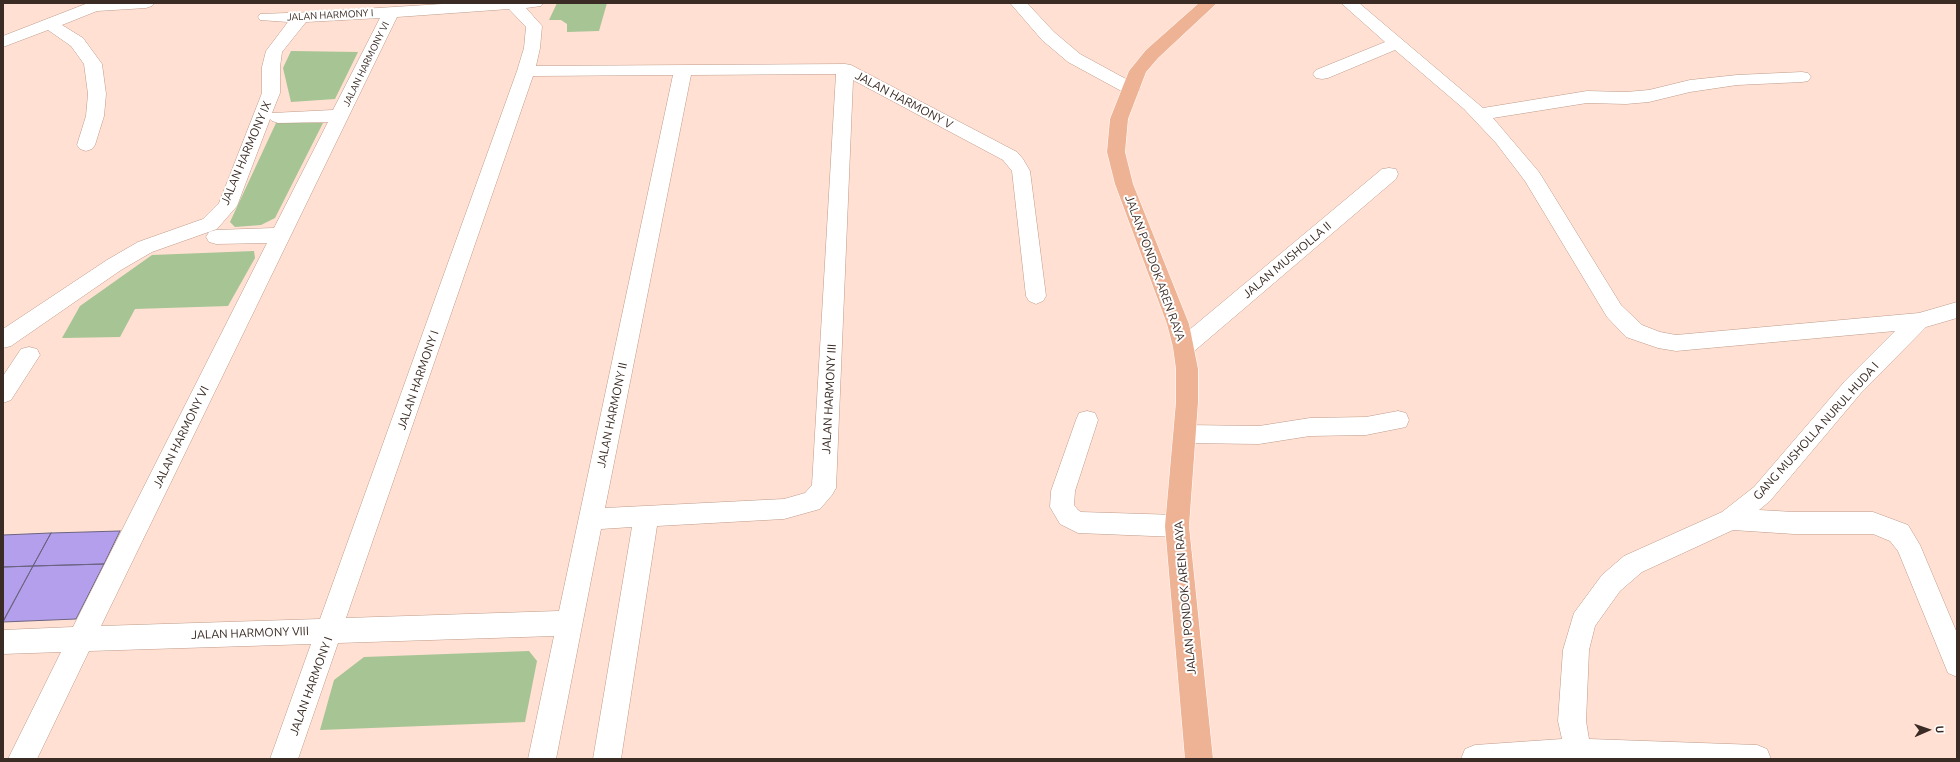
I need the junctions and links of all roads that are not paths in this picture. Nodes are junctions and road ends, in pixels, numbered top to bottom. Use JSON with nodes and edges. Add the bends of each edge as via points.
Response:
{"nodes":[{"id":1,"x":146,"y":3,"type":"edge"},
{"id":2,"x":1018,"y":3,"type":"edge"},
{"id":3,"x":1209,"y":3,"type":"edge"},
{"id":4,"x":1349,"y":3,"type":"edge"},
{"id":5,"x":521,"y":4,"type":"edge"},
{"id":6,"x":391,"y":12,"type":"junction"},
{"id":7,"x":266,"y":17,"type":"dead end"},
{"id":8,"x":301,"y":17,"type":"junction"},
{"id":9,"x":50,"y":24,"type":"junction"},
{"id":10,"x":3,"y":42,"type":"edge"},
{"id":11,"x":1397,"y":43,"type":"junction"},
{"id":12,"x":845,"y":69,"type":"junction"},
{"id":13,"x":683,"y":70,"type":"junction"},
{"id":14,"x":526,"y":71,"type":"junction"},
{"id":15,"x":1322,"y":74,"type":"dead end"},
{"id":16,"x":1802,"y":77,"type":"dead end"},
{"id":17,"x":1130,"y":90,"type":"junction"},
{"id":18,"x":1479,"y":115,"type":"junction"},
{"id":19,"x":340,"y":116,"type":"junction"},
{"id":20,"x":278,"y":117,"type":"dead end"},
{"id":21,"x":86,"y":145,"type":"dead end"},
{"id":22,"x":1389,"y":174,"type":"dead end"},
{"id":23,"x":281,"y":234,"type":"junction"},
{"id":24,"x":216,"y":237,"type":"dead end"},
{"id":25,"x":1036,"y":296,"type":"dead end"},
{"id":26,"x":1957,"y":310,"type":"edge"},
{"id":27,"x":1919,"y":321,"type":"junction"},
{"id":28,"x":3,"y":340,"type":"edge"},
{"id":29,"x":1184,"y":347,"type":"junction"},
{"id":30,"x":29,"y":355,"type":"dead end"},
{"id":31,"x":3,"y":394,"type":"edge"},
{"id":32,"x":1087,"y":420,"type":"dead end"},
{"id":33,"x":1398,"y":420,"type":"dead end"},
{"id":34,"x":1185,"y":434,"type":"junction"},
{"id":35,"x":646,"y":517,"type":"junction"},
{"id":36,"x":591,"y":519,"type":"junction"},
{"id":37,"x":1731,"y":519,"type":"junction"},
{"id":38,"x":1177,"y":526,"type":"junction"},
{"id":39,"x":570,"y":622,"type":"junction"},
{"id":40,"x":330,"y":630,"type":"junction"},
{"id":41,"x":81,"y":639,"type":"junction"},
{"id":42,"x":3,"y":642,"type":"edge"},
{"id":43,"x":1957,"y":664,"type":"edge"},
{"id":44,"x":1578,"y":752,"type":"junction"},
{"id":45,"x":22,"y":759,"type":"edge"},
{"id":46,"x":284,"y":759,"type":"edge"},
{"id":47,"x":542,"y":759,"type":"edge"},
{"id":48,"x":607,"y":759,"type":"edge"},
{"id":49,"x":1199,"y":759,"type":"edge"},
{"id":50,"x":1475,"y":759,"type":"edge"},
{"id":51,"x":1757,"y":759,"type":"edge"}],
"edges":[{"from":1,"to":9,"type":"street","via":[[95,6]]},
{"from":2,"to":17,"type":"street","via":[[1048,36],[1074,58]]},
{"from":3,"to":17,"type":"main road","name":"JALAN PONDOK AREN RAYA","via":[[1152,54],[1138,71]]},
{"from":4,"to":11,"type":"street"},
{"from":5,"to":6,"type":"street","name":"JALAN HARMONY I"},
{"from":5,"to":14,"type":"street","name":"JALAN HARMONY I","via":[[534,26]]},
{"from":6,"to":8,"type":"street","name":"JALAN HARMONY I"},
{"from":6,"to":19,"type":"street","name":"JALAN HARMONY VI"},
{"from":7,"to":8,"type":"street","name":"JALAN HARMONY I"},
{"from":8,"to":28,"type":"street","name":"JALAN HARMONY IX","via":[[274,51],[271,93],[227,206],[210,224],[145,247],[114,265]]},
{"from":9,"to":10,"type":"street"},
{"from":9,"to":21,"type":"street","via":[[76,42],[92,64],[98,94],[95,116]]},
{"from":11,"to":15,"type":"street"},
{"from":11,"to":18,"type":"street"},
{"from":12,"to":13,"type":"street","name":"JALAN HARMONY V"},
{"from":12,"to":25,"type":"street","name":"JALAN HARMONY V","via":[[1010,156],[1016,163],[1021,171]]},
{"from":12,"to":35,"type":"street","name":"JALAN HARMONY III","via":[[824,488],[812,502],[784,509]]},
{"from":13,"to":14,"type":"street","name":"JALAN HARMONY V"},
{"from":13,"to":36,"type":"street","name":"JALAN HARMONY II"},
{"from":14,"to":40,"type":"street","name":"JALAN HARMONY I"},
{"from":16,"to":18,"type":"street","via":[[1721,82],[1649,96],[1587,97]]},
{"from":17,"to":29,"type":"main road","name":"JALAN PONDOK AREN RAYA","via":[[1119,118],[1116,152],[1124,184],[1178,324]]},
{"from":18,"to":27,"type":"street","via":[[1532,177],[1614,312],[1634,331],[1658,340],[1676,343]]},
{"from":19,"to":20,"type":"street","name":"JALAN HARMONY VI"},
{"from":19,"to":23,"type":"street","name":"JALAN HARMONY VI"},
{"from":22,"to":29,"type":"street","name":"JALAN MUSHOLLA II"},
{"from":23,"to":24,"type":"street"},
{"from":23,"to":41,"type":"street","name":"JALAN HARMONY VI"},
{"from":26,"to":27,"type":"street"},
{"from":27,"to":37,"type":"street","name":"GANG MUSHOLLA NURUL HUDA I","via":[[1853,387],[1762,494]]},
{"from":29,"to":34,"type":"main road","name":"JALAN PONDOK AREN RAYA","via":[[1187,382]]},
{"from":30,"to":31,"type":"street"},
{"from":32,"to":38,"type":"street","via":[[1063,490],[1062,507],[1069,517],[1078,522]]},
{"from":33,"to":34,"type":"street","via":[[1366,426],[1310,427],[1259,435]]},
{"from":34,"to":38,"type":"main road","name":"JALAN PONDOK AREN RAYA"},
{"from":35,"to":36,"type":"street","name":"JALAN HARMONY III"},
{"from":35,"to":48,"type":"street"},
{"from":36,"to":39,"type":"street","name":"JALAN HARMONY II"},
{"from":37,"to":43,"type":"street","via":[[1794,523],[1873,523],[1899,533],[1908,545]]},
{"from":37,"to":44,"type":"street","name":"GANG MUSHOLLA NURUL HUDA I","via":[[1633,564],[1611,583],[1582,621],[1576,650],[1572,721]]},
{"from":38,"to":49,"type":"main road","name":"JALAN PONDOK AREN RAYA"},
{"from":39,"to":40,"type":"street","name":"JALAN HARMONY VIII"},
{"from":39,"to":47,"type":"street","name":"JALAN HARMONY II"},
{"from":40,"to":41,"type":"street","name":"JALAN HARMONY VIII"},
{"from":40,"to":46,"type":"street","name":"JALAN HARMONY I"},
{"from":41,"to":42,"type":"street","name":"JALAN HARMONY VIII"},
{"from":41,"to":45,"type":"street","name":"JALAN HARMONY VI"},
{"from":44,"to":50,"type":"street"},
{"from":44,"to":51,"type":"street"}]}
